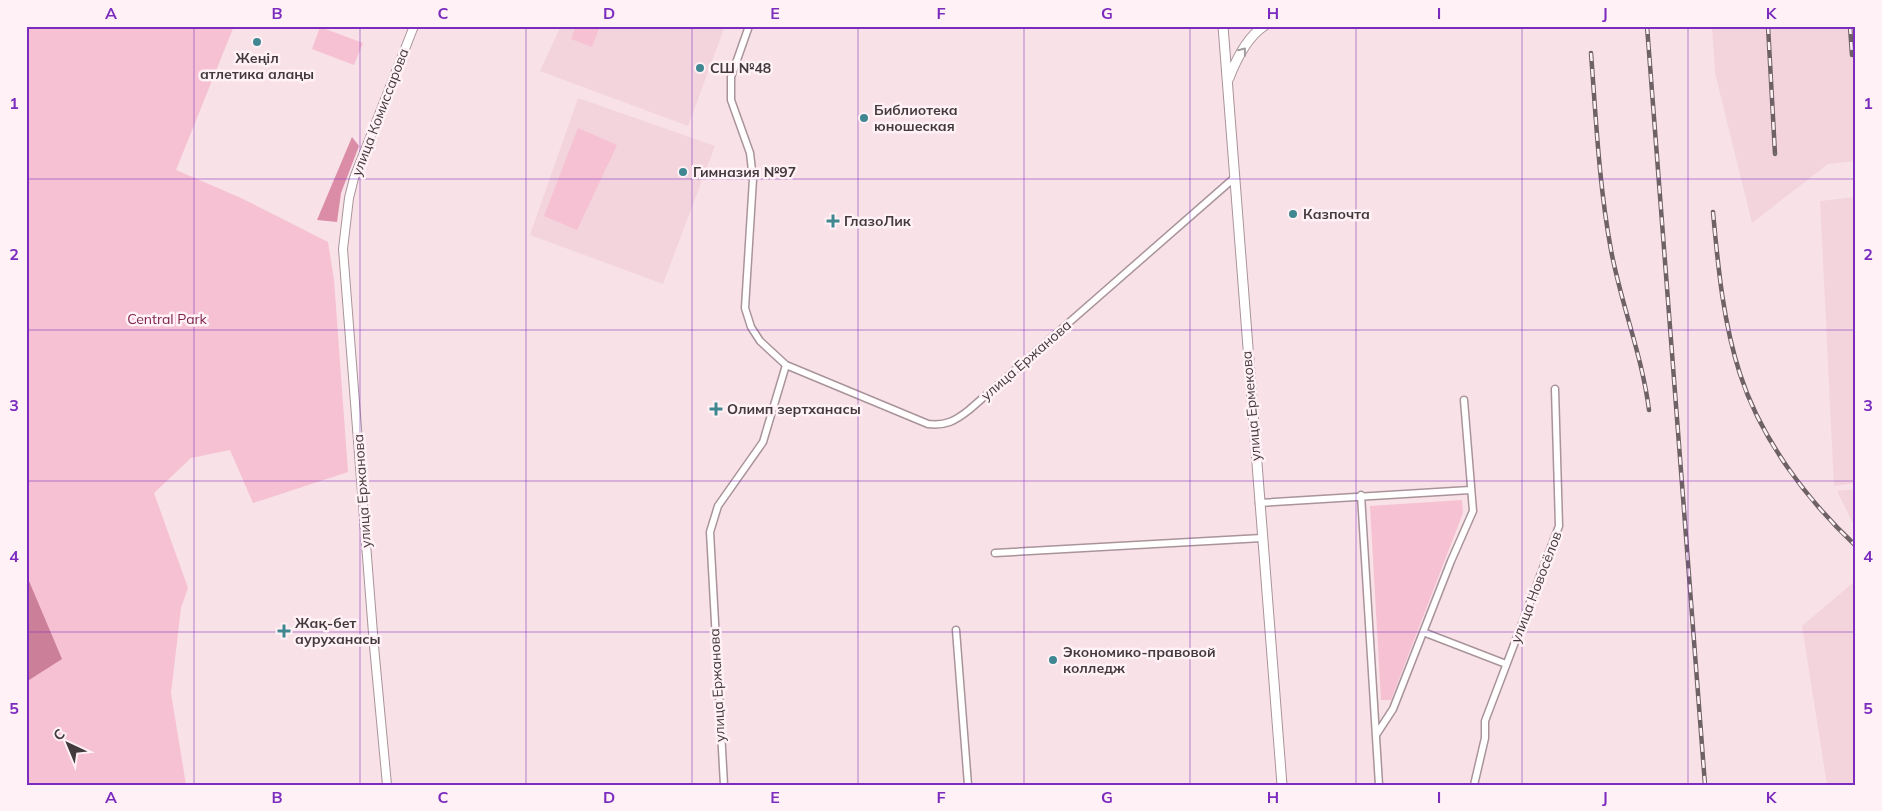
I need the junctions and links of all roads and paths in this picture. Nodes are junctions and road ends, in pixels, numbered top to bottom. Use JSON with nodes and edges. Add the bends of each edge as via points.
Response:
{"nodes":[{"id":1,"x":414,"y":26,"type":"edge"},
{"id":2,"x":749,"y":26,"type":"edge"},
{"id":3,"x":1223,"y":26,"type":"edge"},
{"id":4,"x":1264,"y":26,"type":"edge"},
{"id":5,"x":1228,"y":80,"type":"junction"},
{"id":6,"x":1233,"y":179,"type":"junction"},
{"id":7,"x":349,"y":198,"type":"joint"},
{"id":8,"x":786,"y":365,"type":"junction"},
{"id":9,"x":1555,"y":389,"type":"dead end"},
{"id":10,"x":1464,"y":400,"type":"dead end"},
{"id":11,"x":1470,"y":490,"type":"junction"},
{"id":12,"x":1361,"y":495,"type":"junction"},
{"id":13,"x":1259,"y":502,"type":"junction"},
{"id":14,"x":1262,"y":538,"type":"junction"},
{"id":15,"x":994,"y":553,"type":"dead end"},
{"id":16,"x":956,"y":630,"type":"dead end"},
{"id":17,"x":1423,"y":632,"type":"junction"},
{"id":18,"x":1506,"y":664,"type":"junction"},
{"id":19,"x":1376,"y":735,"type":"junction"},
{"id":20,"x":387,"y":785,"type":"edge"},
{"id":21,"x":724,"y":785,"type":"edge"},
{"id":22,"x":968,"y":785,"type":"edge"},
{"id":23,"x":1282,"y":785,"type":"edge"},
{"id":24,"x":1379,"y":785,"type":"edge"},
{"id":25,"x":1474,"y":785,"type":"edge"}],
"edges":[{"from":1,"to":7,"type":"street","name":"улица Комиссарова","via":[[363,153]]},
{"from":2,"to":8,"type":"street","name":"улица Ержанова","via":[[731,77],[731,100],[750,154],[753,179],[745,308],[760,341]]},
{"from":3,"to":5,"type":"main road","name":"улица Ермекова"},
{"from":5,"to":4,"type":"main road","one_way":true,"via":[[1238,57]]},
{"from":5,"to":6,"type":"main road","name":"улица Ермекова"},
{"from":6,"to":8,"type":"street","name":"улица Ержанова","via":[[954,422],[942,426],[928,424]]},
{"from":6,"to":13,"type":"main road","name":"улица Ермекова"},
{"from":7,"to":20,"type":"street","name":"улица Ержанова","via":[[344,230],[344,272]]},
{"from":8,"to":21,"type":"street","name":"улица Ержанова","via":[[763,442],[718,506],[710,532]]},
{"from":9,"to":18,"type":"street","name":"улица Новосёлов","via":[[1560,526]]},
{"from":10,"to":11,"type":"street"},
{"from":11,"to":12,"type":"street"},
{"from":11,"to":17,"type":"street","via":[[1473,511]]},
{"from":12,"to":13,"type":"street"},
{"from":12,"to":19,"type":"street"},
{"from":13,"to":14,"type":"main road","name":"улица Ермекова"},
{"from":14,"to":15,"type":"street"},
{"from":14,"to":23,"type":"main road","name":"улица Ермекова"},
{"from":16,"to":22,"type":"street"},
{"from":17,"to":18,"type":"street"},
{"from":17,"to":19,"type":"street","via":[[1393,709]]},
{"from":18,"to":25,"type":"street","name":"улица Новосёлов","via":[[1485,720],[1485,738]]},
{"from":19,"to":24,"type":"street"}]}
